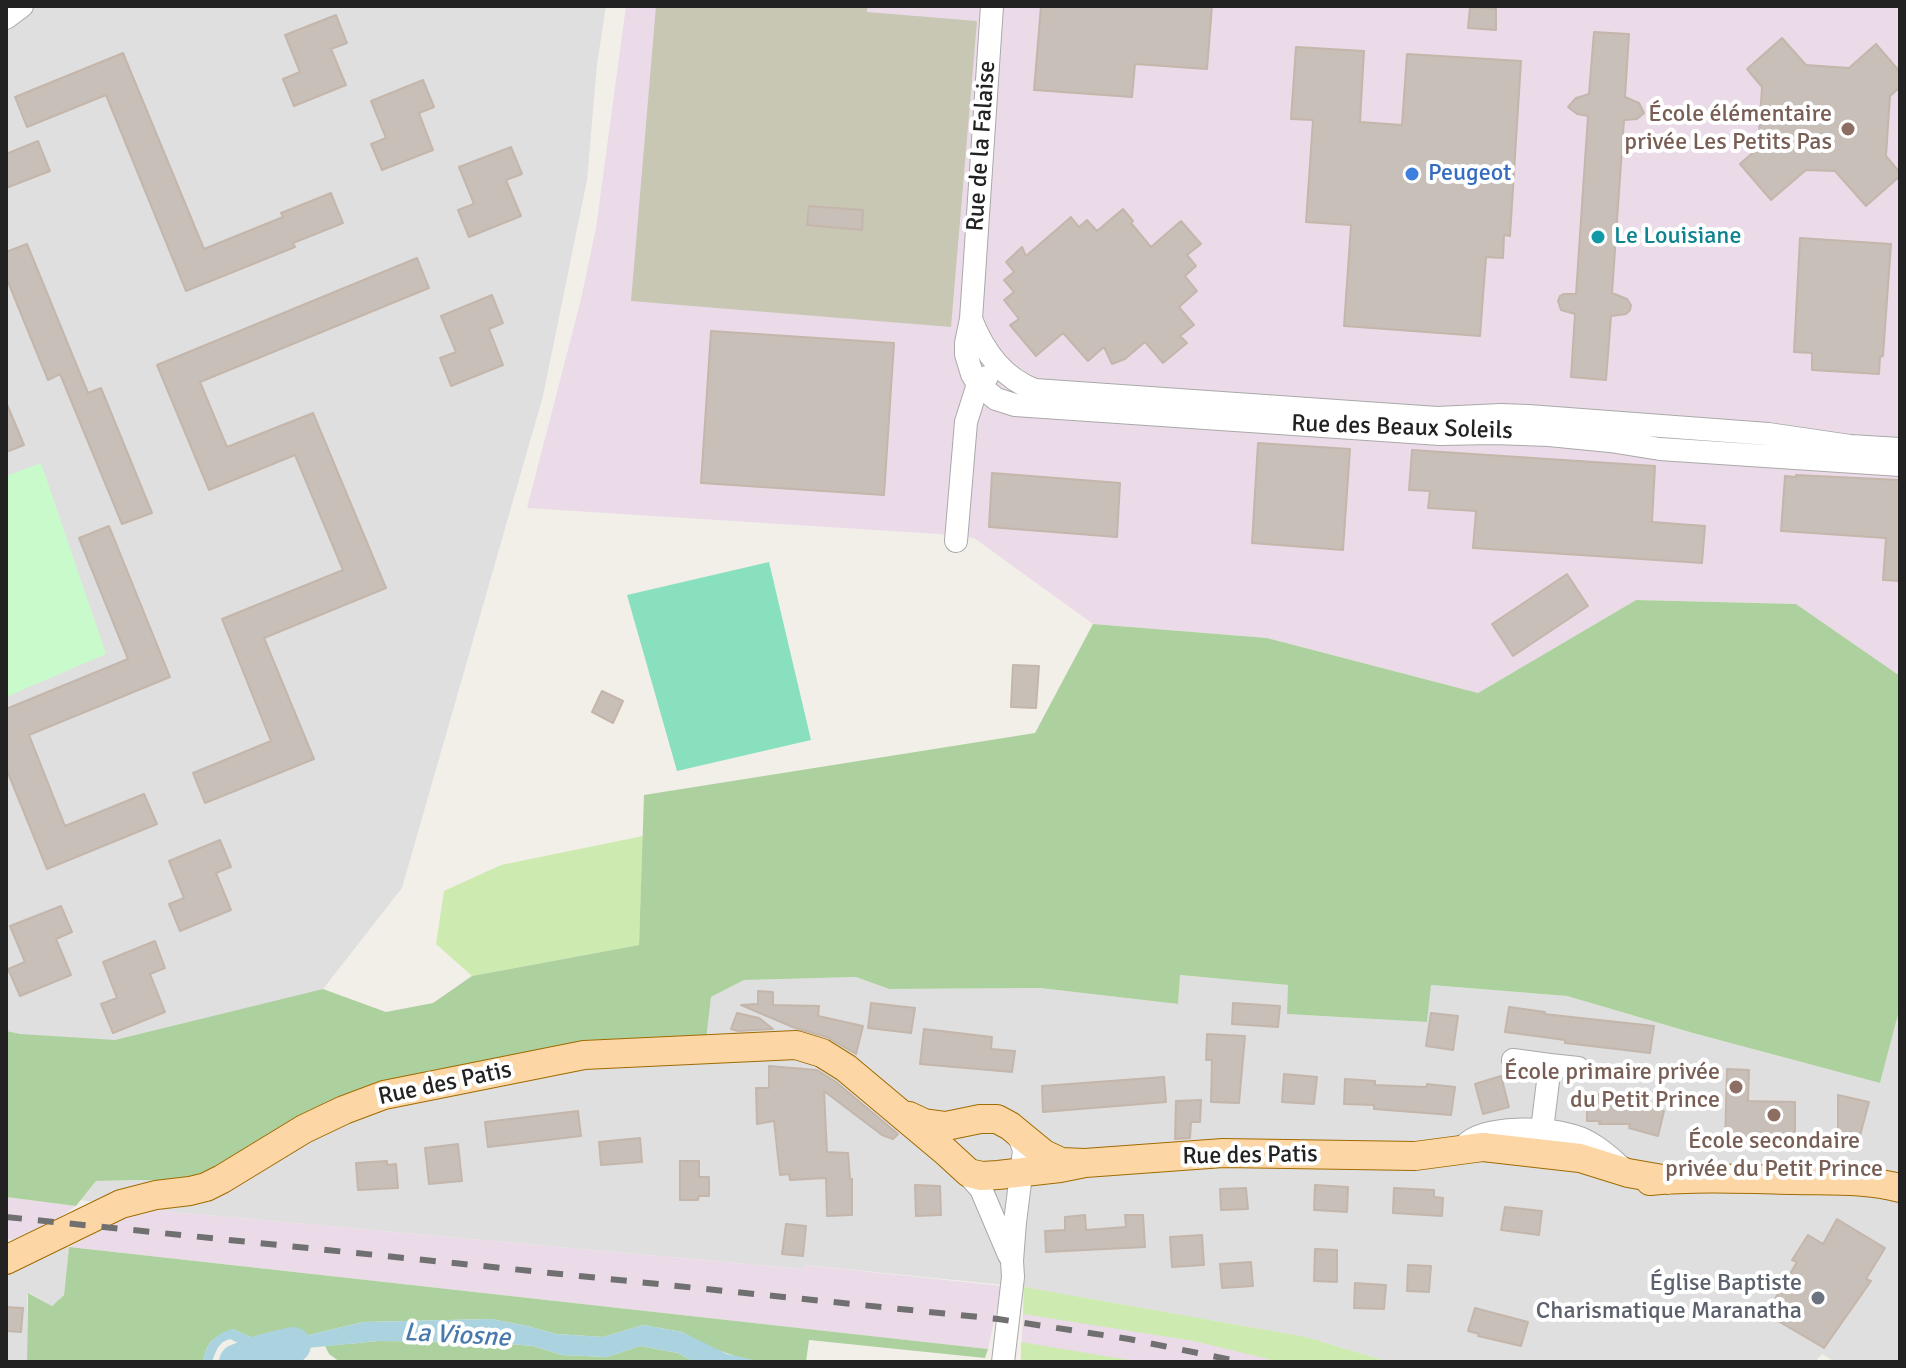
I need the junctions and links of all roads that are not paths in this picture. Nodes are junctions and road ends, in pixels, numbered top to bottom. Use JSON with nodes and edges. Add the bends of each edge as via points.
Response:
{"nodes":[{"id":1,"x":22,"y":6,"type":"edge"},
{"id":2,"x":992,"y":6,"type":"edge"},
{"id":3,"x":6,"y":18,"type":"edge"},
{"id":4,"x":971,"y":319,"type":"junction"},
{"id":5,"x":1004,"y":371,"type":"junction"},
{"id":6,"x":978,"y":384,"type":"junction"},
{"id":7,"x":1900,"y":449,"type":"edge"},
{"id":8,"x":1900,"y":465,"type":"edge"},
{"id":9,"x":956,"y":541,"type":"dead end"},
{"id":10,"x":1513,"y":1060,"type":"dead end"},
{"id":11,"x":1550,"y":1065,"type":"junction"},
{"id":12,"x":1578,"y":1068,"type":"dead end"},
{"id":13,"x":899,"y":1111,"type":"junction"},
{"id":14,"x":969,"y":1121,"type":"junction"},
{"id":15,"x":1010,"y":1126,"type":"junction"},
{"id":16,"x":1542,"y":1130,"type":"junction"},
{"id":17,"x":1461,"y":1149,"type":"junction"},
{"id":18,"x":1415,"y":1156,"type":"junction"},
{"id":19,"x":1085,"y":1163,"type":"junction"},
{"id":20,"x":961,"y":1168,"type":"junction"},
{"id":21,"x":1022,"y":1173,"type":"junction"},
{"id":22,"x":1628,"y":1173,"type":"junction"},
{"id":23,"x":1668,"y":1180,"type":"junction"},
{"id":24,"x":1900,"y":1188,"type":"edge"},
{"id":25,"x":6,"y":1260,"type":"edge"},
{"id":26,"x":1012,"y":1261,"type":"junction"},
{"id":27,"x":1003,"y":1362,"type":"edge"}],
"edges":[{"from":1,"to":3,"type":"street"},
{"from":2,"to":4,"type":"street","name":"Rue de la Falaise"},
{"from":4,"to":5,"type":"street","name":"Rue des Beaux Soleils","via":[[985,349]]},
{"from":4,"to":6,"type":"street","via":[[966,354]]},
{"from":5,"to":6,"type":"street"},
{"from":5,"to":7,"type":"street","name":"Rue des Beaux Soleils","via":[[1024,386],[1044,391],[1437,418],[1528,416]]},
{"from":6,"to":8,"type":"street","name":"Rue des Beaux Soleils","via":[[996,399],[1022,406],[1440,434],[1549,435],[1660,449]]},
{"from":6,"to":9,"type":"street","via":[[966,422]]},
{"from":10,"to":11,"type":"street"},
{"from":11,"to":12,"type":"street"},
{"from":11,"to":16,"type":"street"},
{"from":13,"to":14,"type":"main road","name":"Rue des Patis","via":[[934,1125]]},
{"from":13,"to":20,"type":"main road","name":"Rue des Patis"},
{"from":13,"to":25,"type":"main road","name":"Rue des Patis","via":[[835,1060],[796,1045],[584,1055],[384,1095],[304,1129],[206,1187],[121,1204]]},
{"from":14,"to":15,"type":"main road","name":"Rue des Patis","via":[[997,1119]]},
{"from":14,"to":20,"type":"street","via":[[950,1141]]},
{"from":15,"to":19,"type":"main road","name":"Rue des Patis","via":[[1052,1158]]},
{"from":15,"to":21,"type":"street","via":[[1023,1146]]},
{"from":16,"to":17,"type":"street","via":[[1503,1131],[1472,1139]]},
{"from":16,"to":22,"type":"street","via":[[1575,1136],[1597,1147]]},
{"from":17,"to":18,"type":"main road","name":"Rue des Patis"},
{"from":17,"to":22,"type":"main road","name":"Rue des Patis","via":[[1565,1155]]},
{"from":18,"to":19,"type":"main road","name":"Rue des Patis","via":[[1223,1153]]},
{"from":18,"to":23,"type":"main road","name":"Rue des Patis","via":[[1556,1168],[1619,1181]]},
{"from":19,"to":21,"type":"main road","name":"Rue des Patis"},
{"from":20,"to":21,"type":"main road","name":"Rue des Patis","via":[[974,1175]]},
{"from":20,"to":26,"type":"street","via":[[981,1189]]},
{"from":21,"to":26,"type":"street"},
{"from":22,"to":23,"type":"main road","name":"Rue des Patis"},
{"from":23,"to":24,"type":"main road","name":"Rue des Patis","via":[[1828,1181]]},
{"from":26,"to":27,"type":"street"}]}
